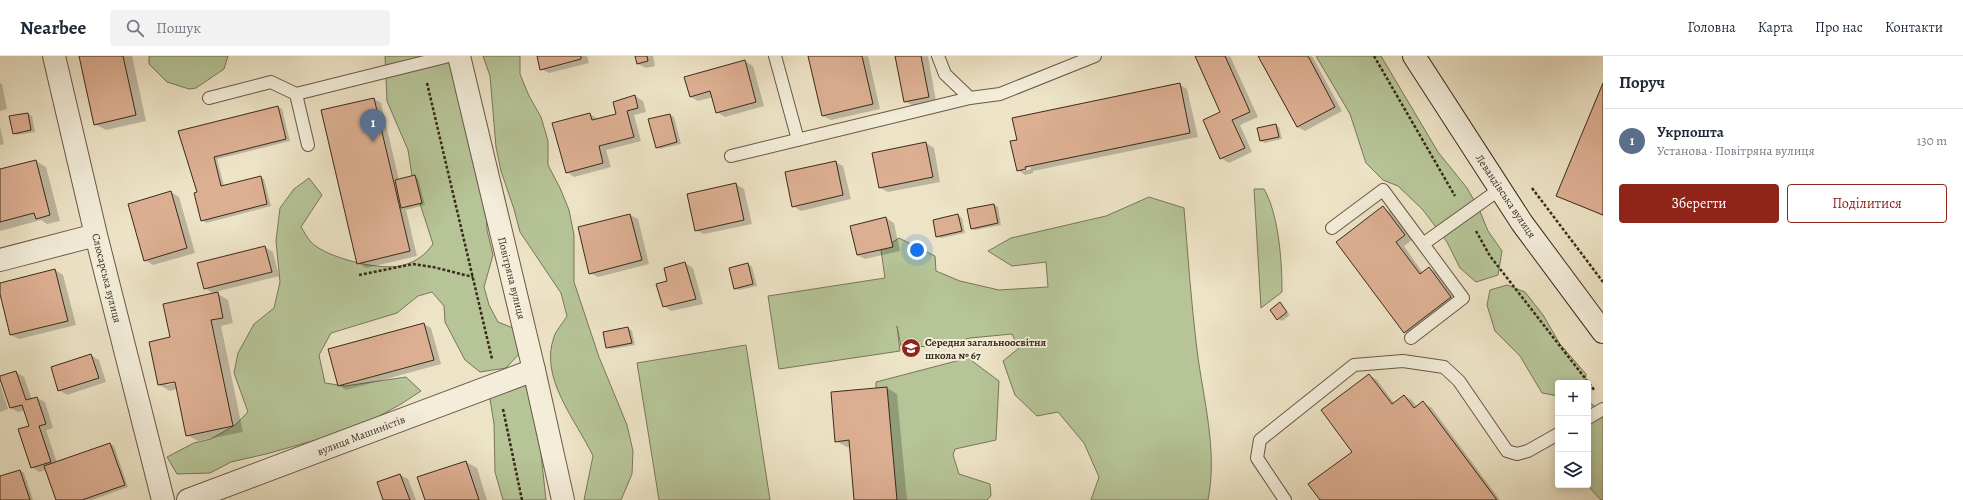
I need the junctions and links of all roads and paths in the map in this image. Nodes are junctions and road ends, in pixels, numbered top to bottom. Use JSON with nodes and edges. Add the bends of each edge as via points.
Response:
{"nodes":[{"id":1,"x":54,"y":56,"type":"edge"},
{"id":2,"x":450,"y":56,"type":"edge"},
{"id":3,"x":459,"y":56,"type":"edge"},
{"id":4,"x":775,"y":56,"type":"edge"},
{"id":5,"x":938,"y":56,"type":"edge"},
{"id":6,"x":1095,"y":56,"type":"edge"},
{"id":7,"x":1374,"y":56,"type":"edge"},
{"id":8,"x":1414,"y":56,"type":"edge"},
{"id":9,"x":422,"y":62,"type":"junction"},
{"id":10,"x":296,"y":94,"type":"junction"},
{"id":11,"x":209,"y":98,"type":"dead end"},
{"id":12,"x":970,"y":98,"type":"junction"},
{"id":13,"x":798,"y":140,"type":"junction"},
{"id":14,"x":308,"y":146,"type":"dead end"},
{"id":15,"x":731,"y":156,"type":"dead end"},
{"id":16,"x":1500,"y":189,"type":"junction"},
{"id":17,"x":1466,"y":214,"type":"junction"},
{"id":18,"x":1332,"y":228,"type":"dead end"},
{"id":19,"x":96,"y":236,"type":"junction"},
{"id":20,"x":1423,"y":244,"type":"junction"},
{"id":21,"x":0,"y":260,"type":"edge"},
{"id":22,"x":359,"y":274,"type":"dead end"},
{"id":23,"x":473,"y":277,"type":"junction"},
{"id":24,"x":1603,"y":332,"type":"edge"},
{"id":25,"x":1411,"y":338,"type":"dead end"},
{"id":26,"x":534,"y":370,"type":"junction"},
{"id":27,"x":497,"y":384,"type":"junction"},
{"id":28,"x":1598,"y":395,"type":"dead end"},
{"id":29,"x":1603,"y":409,"type":"edge"},
{"id":30,"x":1591,"y":416,"type":"edge"},
{"id":31,"x":1555,"y":436,"type":"edge"},
{"id":32,"x":163,"y":500,"type":"edge"},
{"id":33,"x":188,"y":500,"type":"edge"},
{"id":34,"x":522,"y":500,"type":"edge"},
{"id":35,"x":564,"y":500,"type":"edge"},
{"id":36,"x":1285,"y":500,"type":"edge"}],
"edges":[{"from":1,"to":19,"type":"street","name":"Слюсарська вулиця"},
{"from":2,"to":9,"type":"lane"},
{"from":3,"to":26,"type":"street","name":"Повітряна вулиця"},
{"from":4,"to":13,"type":"lane"},
{"from":5,"to":12,"type":"lane","via":[[945,74]]},
{"from":6,"to":12,"type":"lane","via":[[1000,94]]},
{"from":7,"to":17,"type":"path"},
{"from":8,"to":16,"type":"street","name":"Левандівська вулиця"},
{"from":9,"to":10,"type":"lane"},
{"from":9,"to":23,"type":"path"},
{"from":10,"to":11,"type":"lane","via":[[271,82]]},
{"from":10,"to":14,"type":"lane"},
{"from":12,"to":13,"type":"lane"},
{"from":13,"to":15,"type":"lane"},
{"from":16,"to":17,"type":"lane"},
{"from":16,"to":24,"type":"street","name":"Левандівська вулиця","via":[[1522,223]]},
{"from":17,"to":20,"type":"lane"},
{"from":17,"to":28,"type":"path","via":[[1490,256]]},
{"from":18,"to":20,"type":"lane","via":[[1382,190]]},
{"from":19,"to":21,"type":"street"},
{"from":19,"to":32,"type":"street","name":"Слюсарська вулиця"},
{"from":20,"to":25,"type":"lane","via":[[1463,298]]},
{"from":22,"to":23,"type":"path","via":[[413,264]]},
{"from":23,"to":27,"type":"path"},
{"from":26,"to":27,"type":"street","name":"вулиця Машиністів"},
{"from":26,"to":35,"type":"street","name":"Повітряна вулиця"},
{"from":27,"to":33,"type":"street","name":"вулиця Машиністів"},
{"from":27,"to":34,"type":"path"},
{"from":29,"to":30,"type":"lane"},
{"from":31,"to":36,"type":"lane","via":[[1528,451],[1517,454],[1508,451],[1459,381],[1444,367],[1403,361],[1354,365],[1260,440],[1257,458]]}]}
